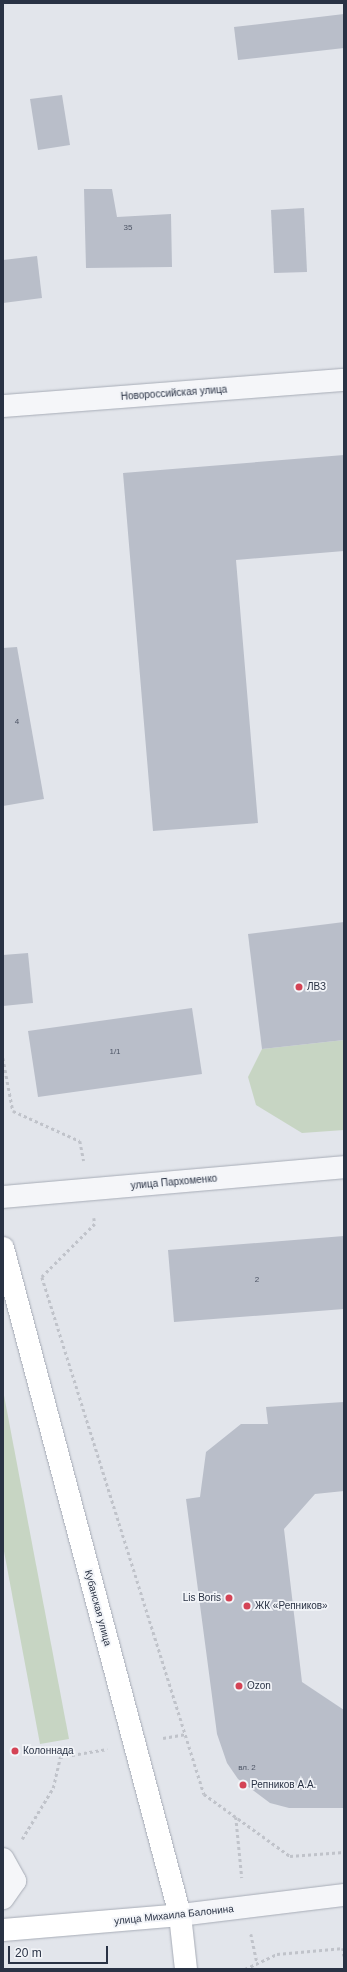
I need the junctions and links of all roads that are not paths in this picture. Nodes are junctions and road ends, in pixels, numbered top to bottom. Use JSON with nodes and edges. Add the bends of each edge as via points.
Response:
{"nodes":[{"id":1,"x":344,"y":380,"type":"edge"},
{"id":2,"x":3,"y":406,"type":"edge"},
{"id":3,"x":344,"y":1167,"type":"edge"},
{"id":4,"x":3,"y":1197,"type":"edge"},
{"id":5,"x":3,"y":1248,"type":"edge"},
{"id":6,"x":3,"y":1859,"type":"edge"},
{"id":7,"x":344,"y":1894,"type":"edge"},
{"id":8,"x":3,"y":1898,"type":"edge"},
{"id":9,"x":180,"y":1915,"type":"junction"},
{"id":10,"x":3,"y":1930,"type":"edge"},
{"id":11,"x":186,"y":1969,"type":"edge"}],
"edges":[{"from":1,"to":2,"type":"street","name":"Новороссийская улица"},
{"from":3,"to":4,"type":"street","name":"улица Пархоменко"},
{"from":5,"to":9,"type":"main road","name":"Кубанская улица"},
{"from":6,"to":8,"type":"street","via":[[15,1881]]},
{"from":7,"to":9,"type":"street","name":"улица Михаила Балонина"},
{"from":9,"to":10,"type":"main road","name":"улица Михаила Балонина"},
{"from":9,"to":11,"type":"main road","name":"Кубанская улица"}]}
